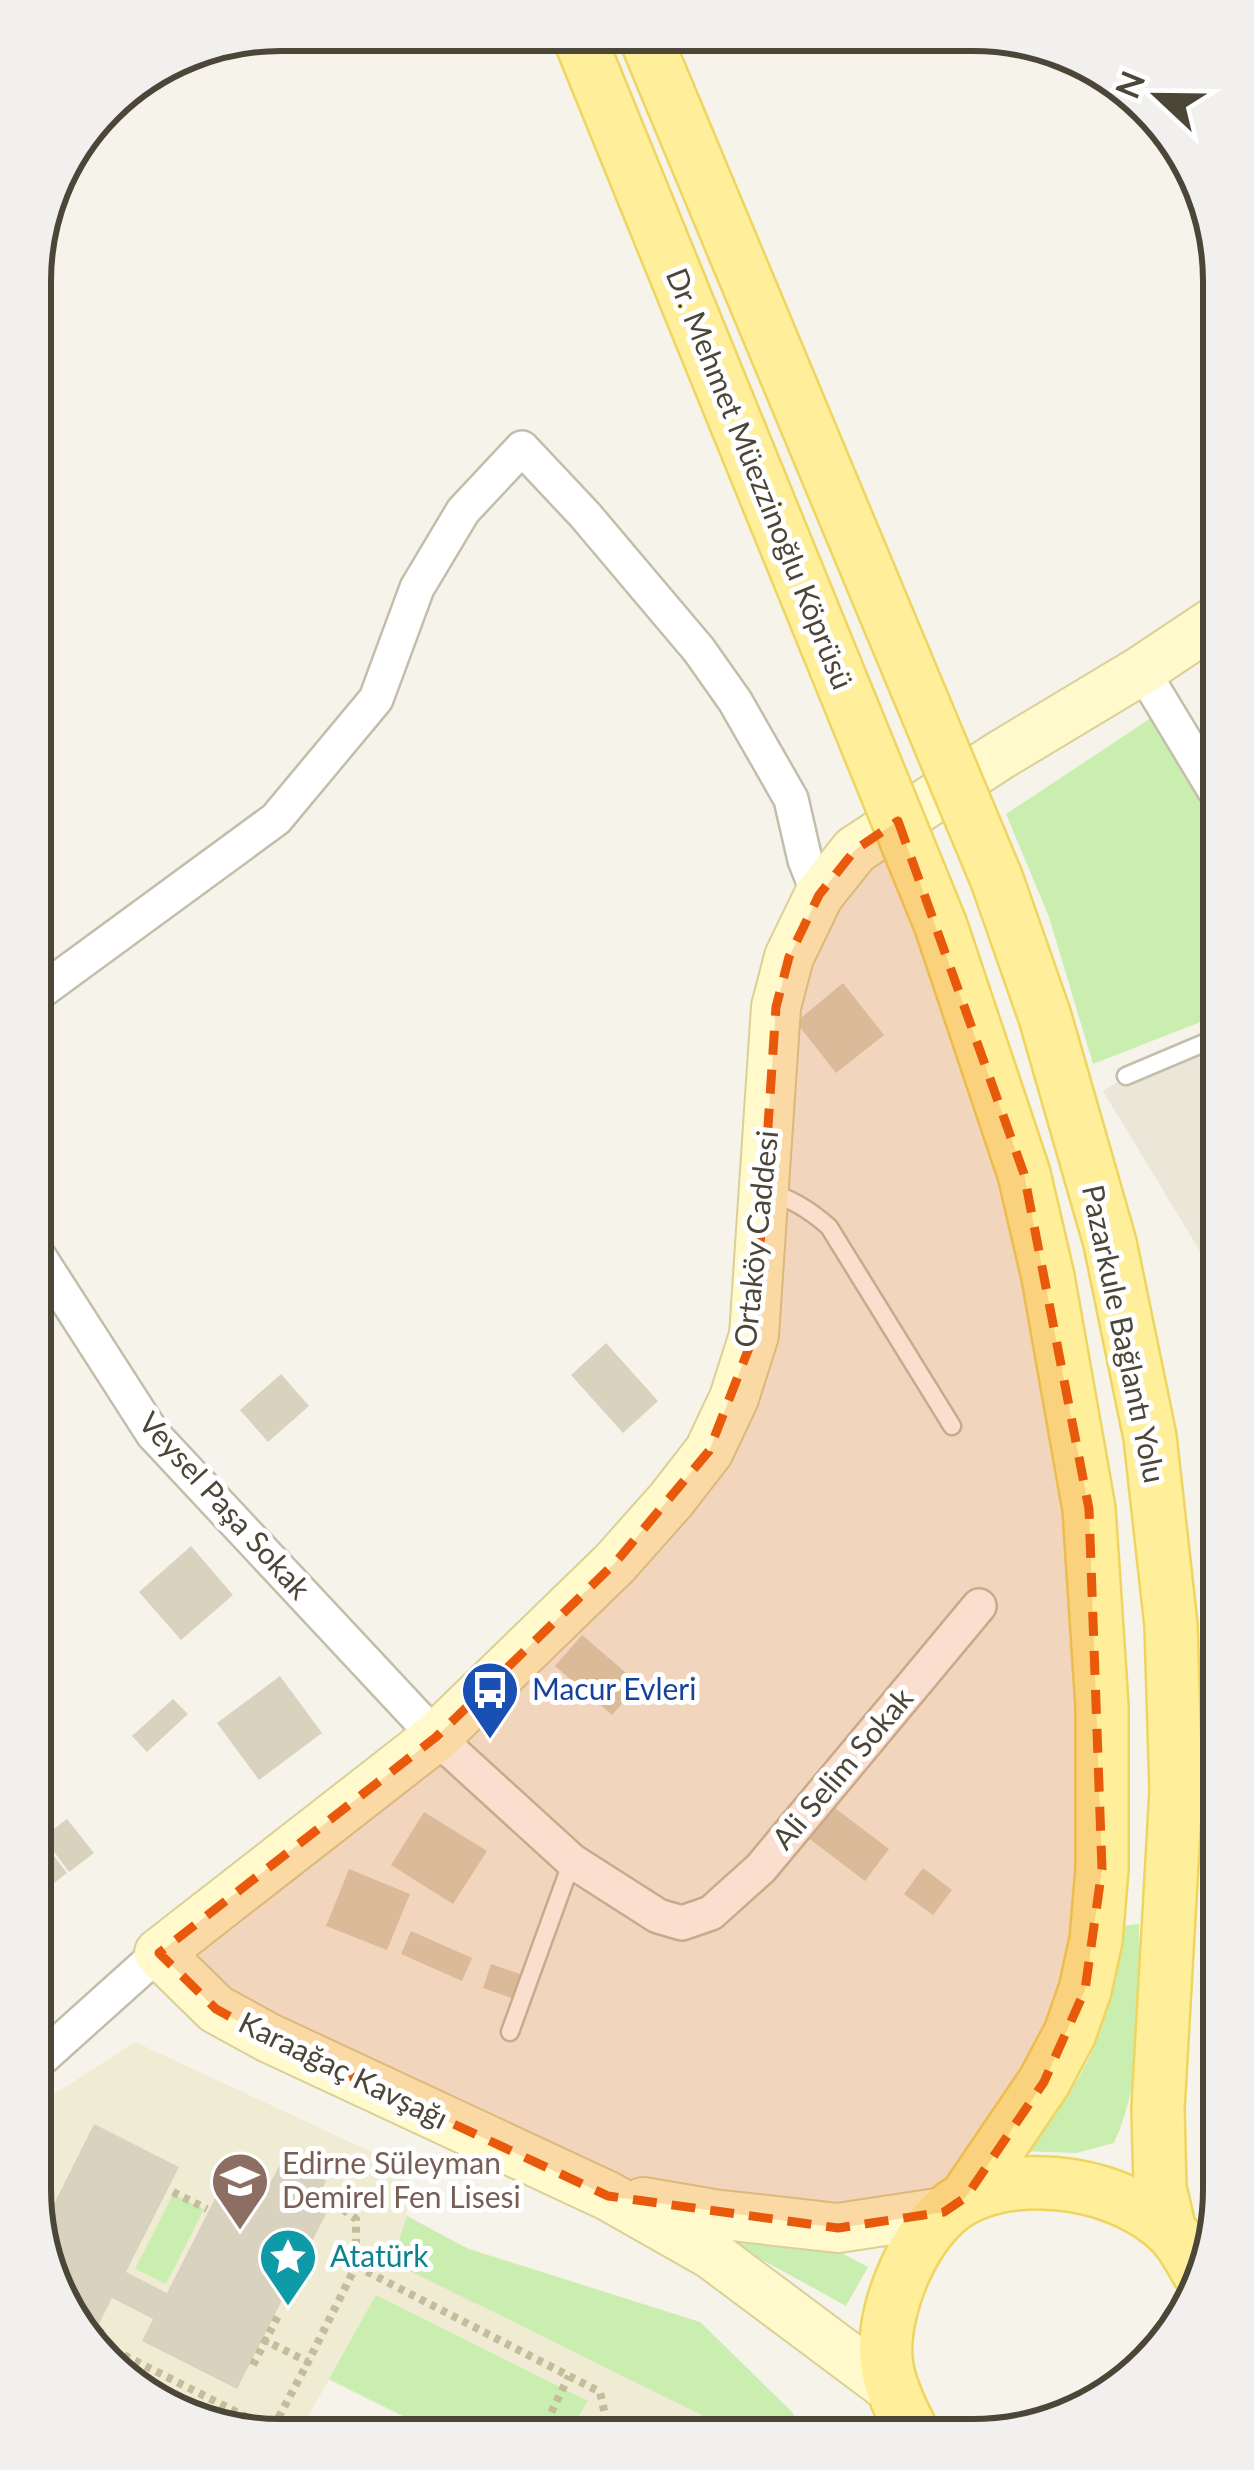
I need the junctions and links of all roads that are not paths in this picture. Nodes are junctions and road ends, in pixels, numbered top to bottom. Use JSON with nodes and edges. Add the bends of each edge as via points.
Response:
{"nodes":[{"id":1,"x":585,"y":51,"type":"edge"},
{"id":2,"x":652,"y":51,"type":"edge"},
{"id":3,"x":1203,"y":629,"type":"edge"},
{"id":4,"x":1142,"y":670,"type":"junction"},
{"id":5,"x":1203,"y":771,"type":"edge"},
{"id":6,"x":997,"y":880,"type":"joint"},
{"id":7,"x":819,"y":895,"type":"junction"},
{"id":8,"x":941,"y":926,"type":"joint"},
{"id":9,"x":51,"y":984,"type":"edge"},
{"id":10,"x":1203,"y":1043,"type":"edge"},
{"id":11,"x":1126,"y":1076,"type":"dead end"},
{"id":12,"x":765,"y":1191,"type":"junction"},
{"id":13,"x":51,"y":1275,"type":"edge"},
{"id":14,"x":952,"y":1426,"type":"dead end"},
{"id":15,"x":979,"y":1606,"type":"dead end"},
{"id":16,"x":436,"y":1737,"type":"junction"},
{"id":17,"x":572,"y":1862,"type":"junction"},
{"id":18,"x":696,"y":1920,"type":"joint"},
{"id":19,"x":159,"y":1953,"type":"junction"},
{"id":20,"x":510,"y":2032,"type":"dead end"},
{"id":21,"x":51,"y":2050,"type":"edge"},
{"id":22,"x":608,"y":2195,"type":"junction"},
{"id":23,"x":955,"y":2205,"type":"junction"},
{"id":24,"x":1184,"y":2251,"type":"edge"},
{"id":25,"x":902,"y":2410,"type":"edge"}],
"edges":[{"from":1,"to":8,"type":"main road","name":"Dr. Mehmet Müezzinoğlu Köprüsü","bridge":true},
{"from":2,"to":6,"type":"main road","name":"Dr. Mehmet Müezzinoğlu Köprüsü","bridge":true},
{"from":3,"to":4,"type":"main road","name":"Ortaköy Caddesi"},
{"from":4,"to":5,"type":"street"},
{"from":4,"to":7,"type":"main road","name":"Ortaköy Caddesi","via":[[855,850]]},
{"from":6,"to":24,"type":"main road","name":"Pazarkule Bağlantı Yolu","via":[[1110,1243],[1150,1437],[1171,1624],[1175,1768],[1160,2188]]},
{"from":7,"to":9,"type":"street","via":[[790,799],[735,701],[586,514],[522,448],[463,511],[417,588],[376,699],[276,819]]},
{"from":7,"to":12,"type":"main road","name":"Ortaköy Caddesi","via":[[776,1007]]},
{"from":8,"to":23,"type":"main road","name":"Pazarkule Bağlantı Yolu","via":[[1024,1174],[1048,1277],[1088,1509],[1102,1706],[1102,1868],[1085,1990],[1043,2082]]},
{"from":10,"to":11,"type":"lane"},
{"from":12,"to":14,"type":"lane","via":[[830,1227]]},
{"from":12,"to":16,"type":"main road","name":"Ortaköy Caddesi","via":[[754,1335],[709,1451],[615,1563]]},
{"from":13,"to":16,"type":"street","name":"Veysel Paşa Sokak","via":[[154,1434]]},
{"from":15,"to":18,"type":"street","name":"Ali Selim Sokak","via":[[761,1868]]},
{"from":16,"to":17,"type":"street","name":"Veysel Paşa Sokak"},
{"from":16,"to":19,"type":"main road","name":"Ortaköy Caddesi"},
{"from":17,"to":18,"type":"street","name":"Veysel Paşa Sokak","via":[[658,1916]]},
{"from":17,"to":20,"type":"lane"},
{"from":19,"to":21,"type":"street","name":"Ortaköy Caddesi"},
{"from":19,"to":22,"type":"main road","name":"Karaağaç Kavşağı","via":[[216,2009],[269,2038]]},
{"from":22,"to":23,"type":"main road","name":"Karaağaç Kavşağı","via":[[838,2228]]},
{"from":22,"to":25,"type":"main road","name":"Karaağaç Kavşağı","via":[[712,2255]]},
{"from":23,"to":24,"type":"main road","via":[[1007,2185],[1083,2186],[1126,2202]]},
{"from":23,"to":25,"type":"main road","name":"Pazarkule Bağlantı Yolu","via":[[896,2288],[886,2360]]}]}
